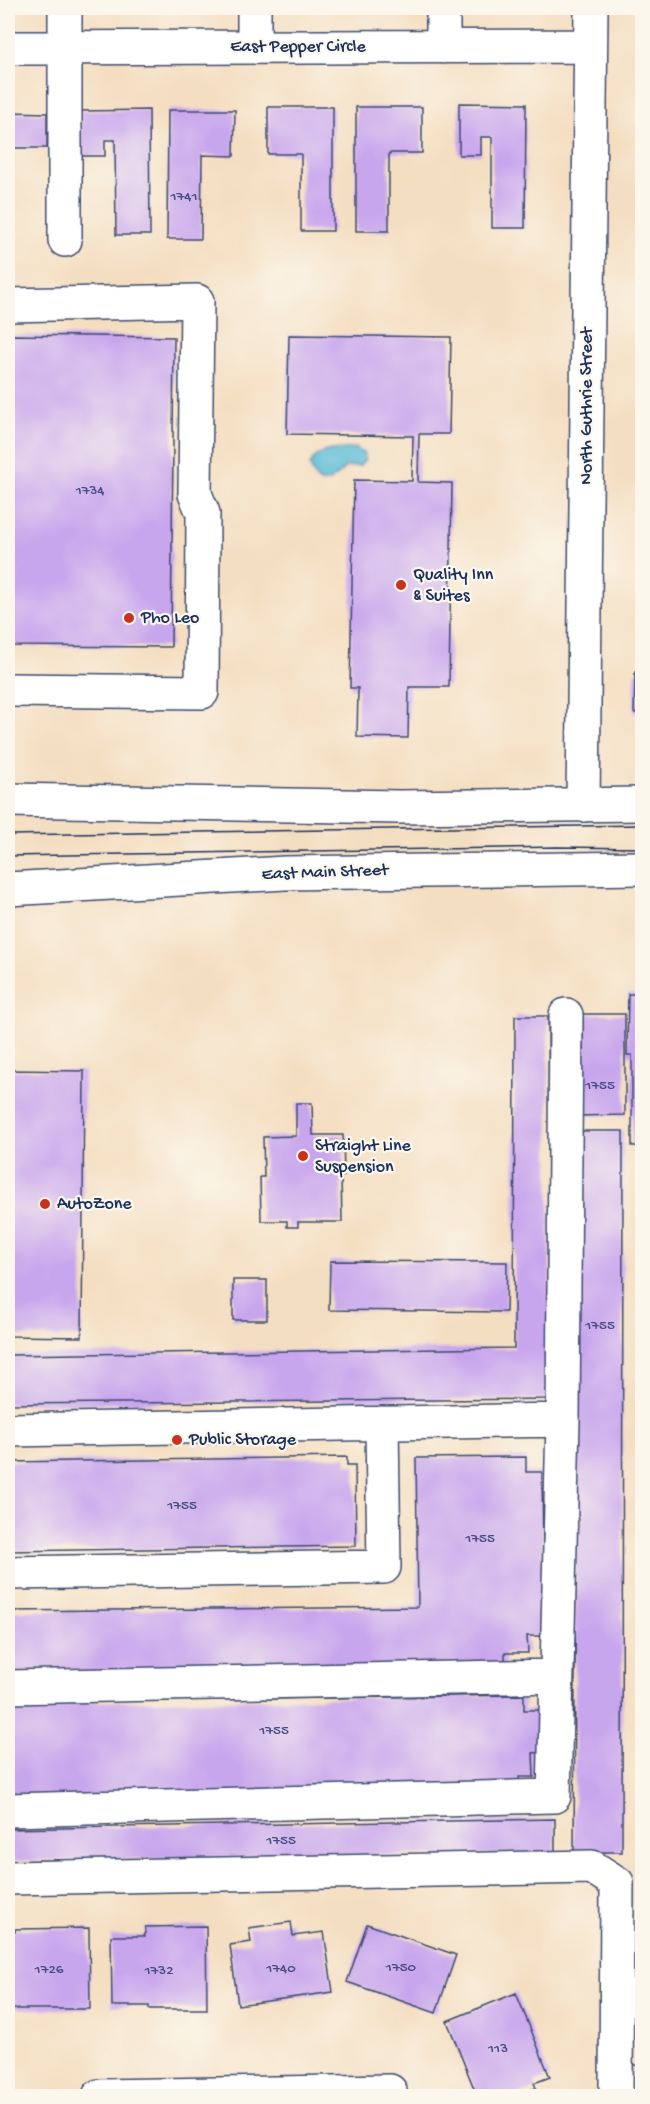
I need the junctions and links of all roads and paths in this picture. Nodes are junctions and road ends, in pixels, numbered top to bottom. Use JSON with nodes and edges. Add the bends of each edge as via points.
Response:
{"nodes":[{"id":1,"x":65,"y":8,"type":"edge"},
{"id":2,"x":254,"y":8,"type":"edge"},
{"id":3,"x":443,"y":8,"type":"edge"},
{"id":4,"x":591,"y":8,"type":"edge"},
{"id":5,"x":589,"y":46,"type":"junction"},
{"id":6,"x":255,"y":47,"type":"junction"},
{"id":7,"x":443,"y":47,"type":"junction"},
{"id":8,"x":8,"y":48,"type":"edge"},
{"id":9,"x":64,"y":48,"type":"junction"},
{"id":10,"x":65,"y":240,"type":"dead end"},
{"id":11,"x":8,"y":305,"type":"edge"},
{"id":12,"x":8,"y":690,"type":"edge"},
{"id":13,"x":8,"y":800,"type":"edge"},
{"id":14,"x":642,"y":804,"type":"edge"},
{"id":15,"x":583,"y":805,"type":"junction"},
{"id":16,"x":642,"y":868,"type":"edge"},
{"id":17,"x":8,"y":889,"type":"edge"},
{"id":18,"x":566,"y":1015,"type":"dead end"},
{"id":19,"x":562,"y":1420,"type":"junction"},
{"id":20,"x":382,"y":1422,"type":"junction"},
{"id":21,"x":8,"y":1430,"type":"edge"},
{"id":22,"x":8,"y":1574,"type":"edge"},
{"id":23,"x":557,"y":1676,"type":"junction"},
{"id":24,"x":8,"y":1688,"type":"edge"},
{"id":25,"x":8,"y":1810,"type":"edge"},
{"id":26,"x":8,"y":1878,"type":"edge"},
{"id":27,"x":390,"y":2094,"type":"edge"},
{"id":28,"x":99,"y":2097,"type":"edge"},
{"id":29,"x":616,"y":2097,"type":"edge"}],
"edges":[{"from":1,"to":9,"type":"street"},
{"from":2,"to":6,"type":"street"},
{"from":3,"to":7,"type":"street"},
{"from":4,"to":5,"type":"street","name":"North Guthrie Street"},
{"from":5,"to":7,"type":"street","name":"East Pepper Circle"},
{"from":5,"to":15,"type":"street","name":"North Guthrie Street"},
{"from":6,"to":7,"type":"street","name":"East Pepper Circle"},
{"from":6,"to":9,"type":"street","name":"East Pepper Circle"},
{"from":8,"to":9,"type":"street","name":"East Pepper Circle"},
{"from":9,"to":10,"type":"street"},
{"from":11,"to":12,"type":"street","via":[[197,301],[195,494],[203,513],[202,692]]},
{"from":13,"to":15,"type":"street","via":[[399,807]]},
{"from":14,"to":15,"type":"street"},
{"from":16,"to":17,"type":"street","name":"East Main Street","via":[[285,873]]},
{"from":18,"to":19,"type":"street"},
{"from":19,"to":20,"type":"street"},
{"from":19,"to":23,"type":"street"},
{"from":20,"to":21,"type":"street"},
{"from":20,"to":22,"type":"street","via":[[384,1567]]},
{"from":23,"to":24,"type":"street"},
{"from":23,"to":25,"type":"street","via":[[554,1796]]},
{"from":26,"to":29,"type":"street","via":[[592,1867],[617,1883]]},
{"from":27,"to":28,"type":"street"}]}
